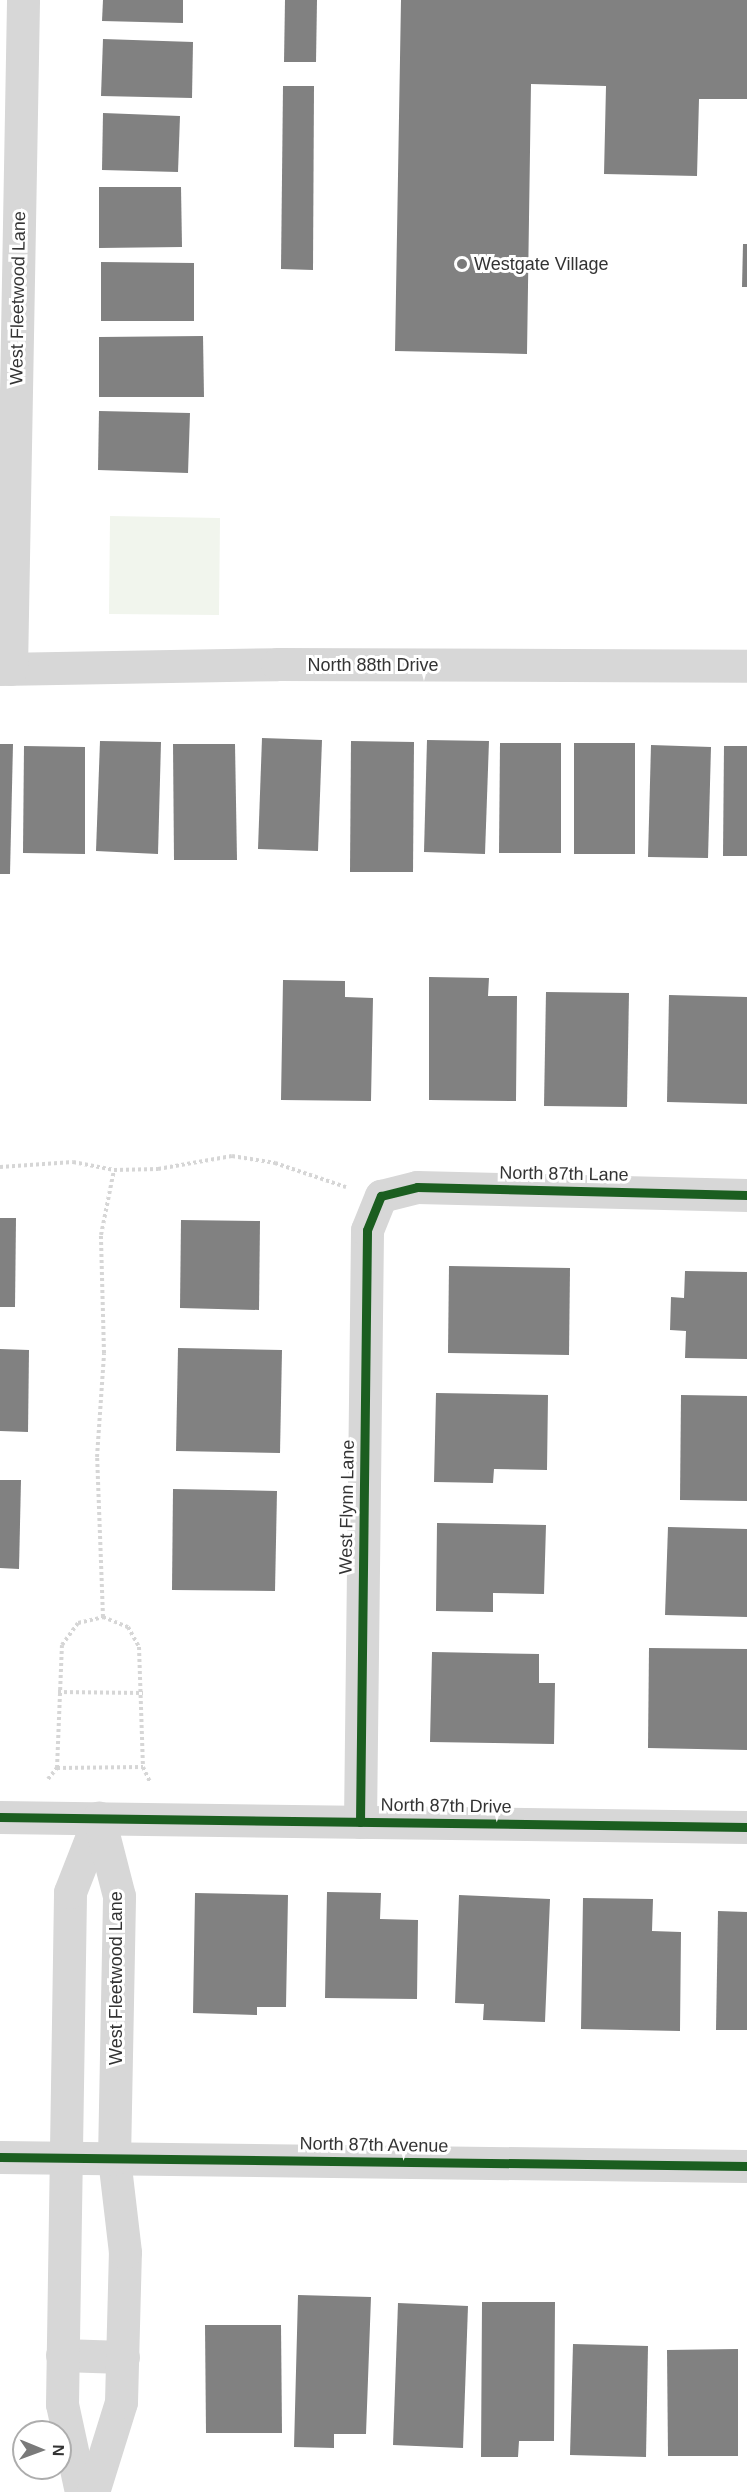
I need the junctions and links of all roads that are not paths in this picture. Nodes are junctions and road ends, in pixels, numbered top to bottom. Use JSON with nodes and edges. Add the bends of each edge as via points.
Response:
{"nodes":[{"id":1,"x":23,"y":0,"type":"edge"},
{"id":2,"x":747,"y":666,"type":"edge"},
{"id":3,"x":5,"y":669,"type":"edge"},
{"id":4,"x":747,"y":1195,"type":"edge"},
{"id":5,"x":381,"y":1196,"type":"joint"},
{"id":6,"x":0,"y":1817,"type":"edge"},
{"id":7,"x":99,"y":1818,"type":"junction"},
{"id":8,"x":360,"y":1822,"type":"junction"},
{"id":9,"x":747,"y":1827,"type":"edge"},
{"id":10,"x":0,"y":2157,"type":"edge"},
{"id":11,"x":65,"y":2158,"type":"junction"},
{"id":12,"x":114,"y":2159,"type":"junction"},
{"id":13,"x":747,"y":2166,"type":"edge"},
{"id":14,"x":62,"y":2355,"type":"junction"},
{"id":15,"x":123,"y":2357,"type":"junction"},
{"id":16,"x":81,"y":2492,"type":"edge"},
{"id":17,"x":93,"y":2492,"type":"edge"}],
"edges":[{"from":1,"to":3,"type":"street","name":"West Fleetwood Lane"},
{"from":2,"to":3,"type":"street","name":"North 88th Drive","via":[[277,664]]},
{"from":4,"to":5,"type":"street","name":"North 87th Lane","via":[[417,1187]]},
{"from":5,"to":8,"type":"street","name":"West Flynn Lane","via":[[367,1230]]},
{"from":6,"to":7,"type":"street","name":"North 87th Drive"},
{"from":7,"to":8,"type":"street","name":"North 87th Drive"},
{"from":7,"to":11,"type":"street","via":[[70,1892]]},
{"from":7,"to":12,"type":"street","name":"West Fleetwood Lane","via":[[119,1896]]},
{"from":8,"to":9,"type":"street","name":"North 87th Drive"},
{"from":10,"to":11,"type":"street","name":"North 87th Avenue"},
{"from":11,"to":12,"type":"street","name":"North 87th Avenue"},
{"from":11,"to":14,"type":"street"},
{"from":12,"to":13,"type":"street","name":"North 87th Avenue"},
{"from":12,"to":15,"type":"street","name":"West Fleetwood Lane","via":[[125,2252]]},
{"from":14,"to":15,"type":"street"},
{"from":14,"to":16,"type":"street","via":[[62,2404]]},
{"from":15,"to":17,"type":"street","name":"West Fleetwood Lane","via":[[121,2402]]}]}
